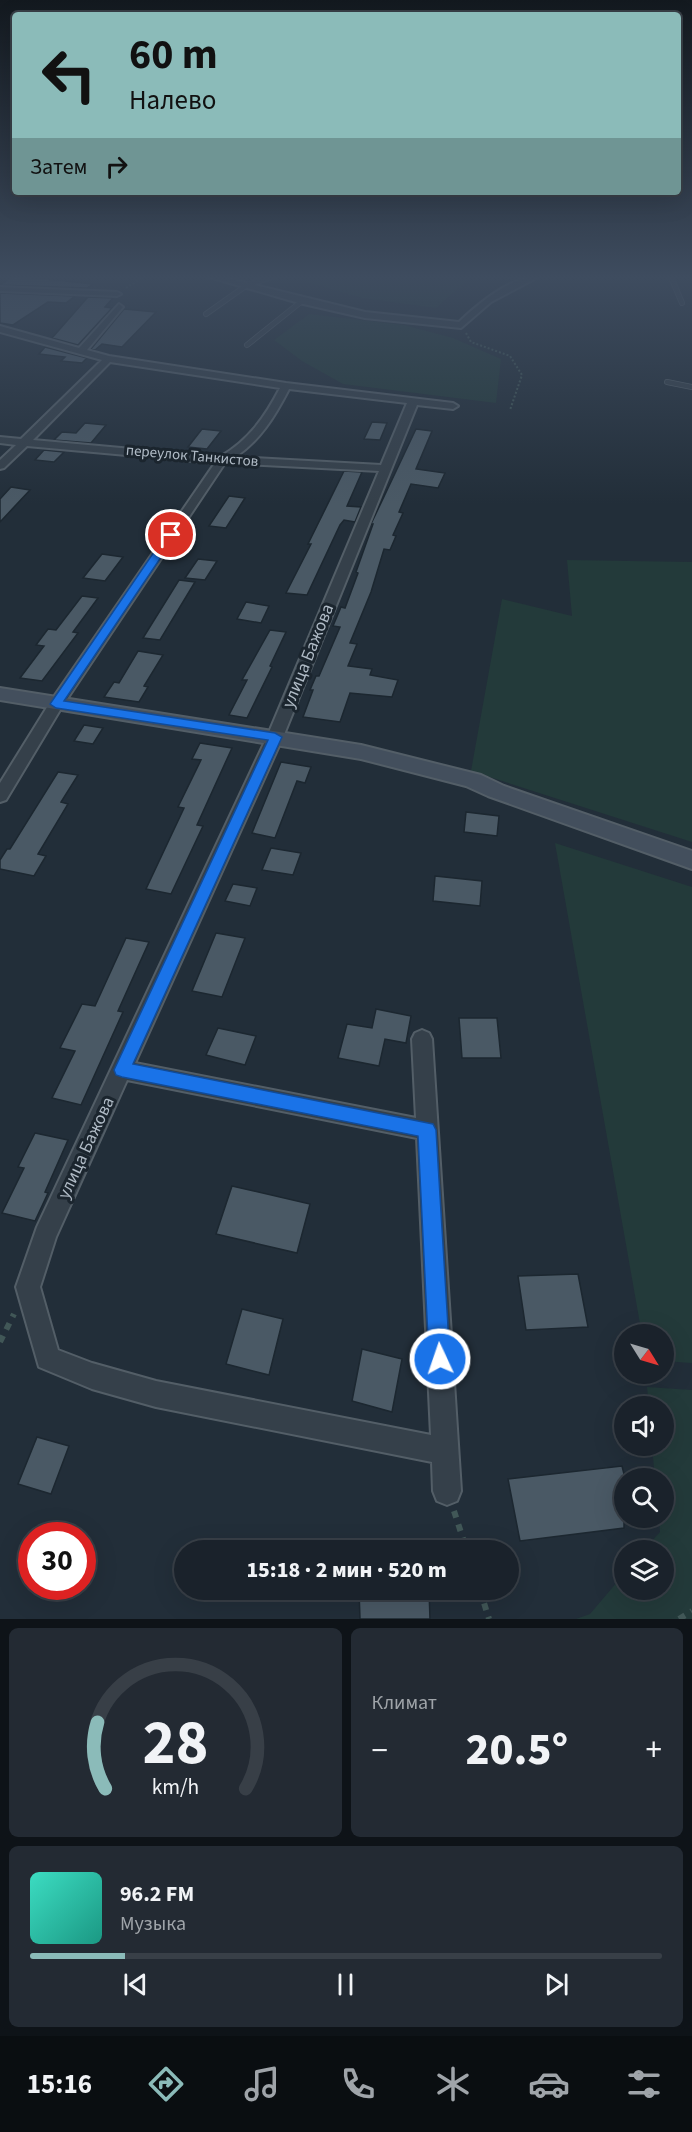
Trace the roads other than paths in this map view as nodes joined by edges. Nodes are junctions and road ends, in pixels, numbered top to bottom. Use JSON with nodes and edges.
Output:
{"nodes":[{"id":1,"x":87,"y":353,"type":"edge"},
{"id":2,"x":108,"y":359,"type":"junction"},
{"id":3,"x":667,"y":382,"type":"dead end"},
{"id":4,"x":286,"y":386,"type":"junction"},
{"id":5,"x":692,"y":387,"type":"edge"},
{"id":6,"x":413,"y":401,"type":"junction"},
{"id":7,"x":453,"y":406,"type":"dead end"},
{"id":8,"x":0,"y":440,"type":"edge"},
{"id":9,"x":24,"y":441,"type":"junction"},
{"id":10,"x":222,"y":460,"type":"junction"},
{"id":11,"x":0,"y":466,"type":"edge"},
{"id":12,"x":384,"y":468,"type":"junction"},
{"id":13,"x":0,"y":694,"type":"edge"},
{"id":14,"x":56,"y":704,"type":"junction"},
{"id":15,"x":275,"y":737,"type":"junction"},
{"id":16,"x":0,"y":796,"type":"edge"},
{"id":17,"x":692,"y":860,"type":"edge"},
{"id":18,"x":422,"y":1039,"type":"dead end"},
{"id":19,"x":122,"y":1070,"type":"junction"},
{"id":20,"x":427,"y":1130,"type":"junction"},
{"id":21,"x":445,"y":1451,"type":"junction"},
{"id":22,"x":447,"y":1491,"type":"road end"}],
"edges":[{"from":1,"to":2,"type":"street"},
{"from":2,"to":4,"type":"street"},
{"from":2,"to":9,"type":"street"},
{"from":3,"to":5,"type":"lane"},
{"from":4,"to":6,"type":"street"},
{"from":4,"to":10,"type":"street"},
{"from":6,"to":7,"type":"street"},
{"from":6,"to":12,"type":"street","name":"улица Бажова"},
{"from":8,"to":9,"type":"street","name":"переулок Танкистов"},
{"from":9,"to":10,"type":"street","name":"переулок Танкистов"},
{"from":9,"to":11,"type":"street"},
{"from":10,"to":12,"type":"street","name":"переулок Танкистов"},
{"from":10,"to":14,"type":"street"},
{"from":12,"to":15,"type":"street","name":"улица Бажова"},
{"from":13,"to":14,"type":"street"},
{"from":14,"to":15,"type":"street"},
{"from":14,"to":16,"type":"street"},
{"from":15,"to":17,"type":"street"},
{"from":15,"to":19,"type":"street","name":"улица Бажова"},
{"from":18,"to":20,"type":"street"},
{"from":19,"to":20,"type":"street"},
{"from":19,"to":21,"type":"street","name":"улица Бажова"},
{"from":20,"to":21,"type":"street"},
{"from":21,"to":22,"type":"street"}]}
